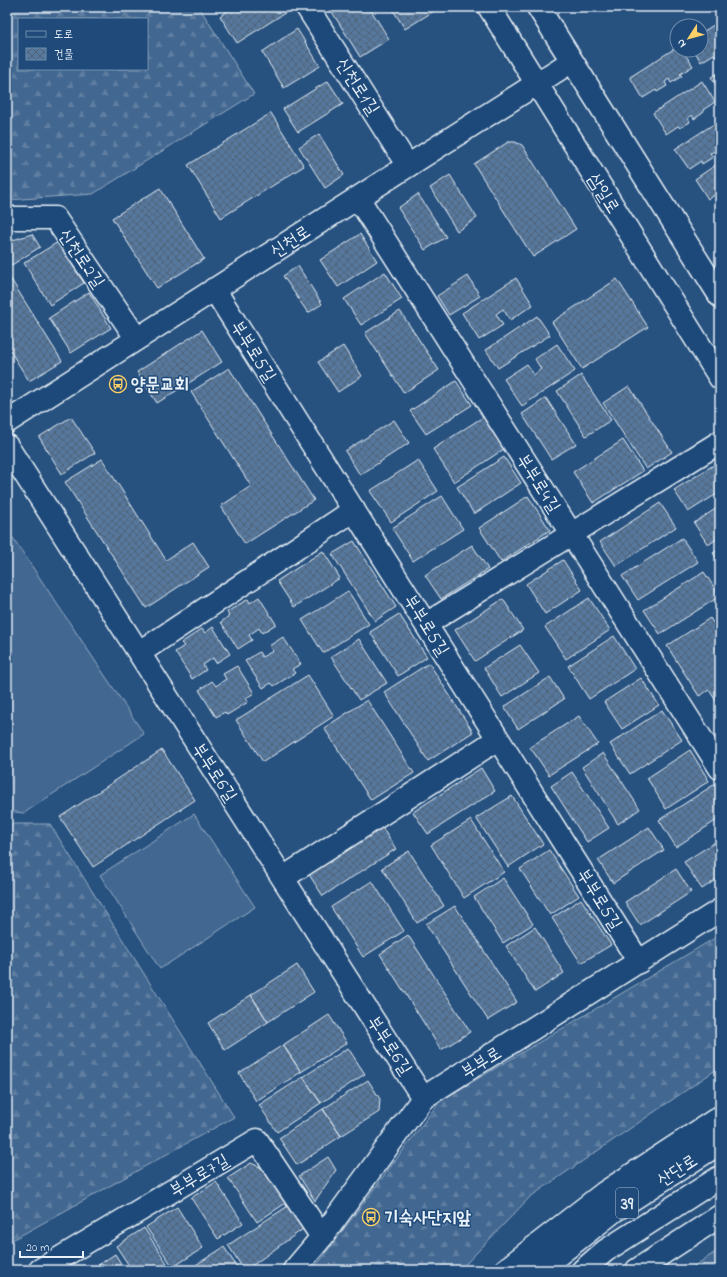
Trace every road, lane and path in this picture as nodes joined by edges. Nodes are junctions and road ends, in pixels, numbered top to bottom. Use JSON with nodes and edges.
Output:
{"nodes":[{"id":1,"x":307,"y":7,"type":"edge"},
{"id":2,"x":489,"y":7,"type":"edge"},
{"id":3,"x":538,"y":7,"type":"edge"},
{"id":4,"x":572,"y":61,"type":"junction"},
{"id":5,"x":536,"y":84,"type":"junction"},
{"id":6,"x":408,"y":166,"type":"junction"},
{"id":7,"x":358,"y":198,"type":"junction"},
{"id":8,"x":7,"y":218,"type":"edge"},
{"id":9,"x":214,"y":289,"type":"junction"},
{"id":10,"x":720,"y":296,"type":"edge"},
{"id":11,"x":137,"y":339,"type":"junction"},
{"id":12,"x":720,"y":378,"type":"edge"},
{"id":13,"x":7,"y":422,"type":"edge"},
{"id":14,"x":720,"y":442,"type":"edge"},
{"id":15,"x":7,"y":446,"type":"edge"},
{"id":16,"x":354,"y":510,"type":"junction"},
{"id":17,"x":572,"y":534,"type":"junction"},
{"id":18,"x":426,"y":624,"type":"junction"},
{"id":19,"x":139,"y":653,"type":"junction"},
{"id":20,"x":498,"y":739,"type":"junction"},
{"id":21,"x":720,"y":768,"type":"edge"},
{"id":22,"x":283,"y":878,"type":"junction"},
{"id":23,"x":720,"y":910,"type":"edge"},
{"id":24,"x":639,"y":962,"type":"junction"},
{"id":25,"x":423,"y":1098,"type":"junction"},
{"id":26,"x":720,"y":1117,"type":"edge"},
{"id":27,"x":720,"y":1143,"type":"edge"},
{"id":28,"x":720,"y":1177,"type":"edge"},
{"id":29,"x":720,"y":1216,"type":"edge"},
{"id":30,"x":322,"y":1237,"type":"junction"},
{"id":31,"x":40,"y":1270,"type":"edge"},
{"id":32,"x":294,"y":1270,"type":"edge"},
{"id":33,"x":505,"y":1270,"type":"edge"},
{"id":34,"x":539,"y":1270,"type":"edge"},
{"id":35,"x":583,"y":1270,"type":"edge"},
{"id":36,"x":637,"y":1270,"type":"edge"}],
"edges":[{"from":1,"to":6,"type":"street","name":"신천로1길"},
{"from":2,"to":5,"type":"street","name":"삼일로"},
{"from":3,"to":4,"type":"street"},
{"from":4,"to":5,"type":"street","name":"신천로"},
{"from":4,"to":10,"type":"street"},
{"from":5,"to":6,"type":"street","name":"신천로"},
{"from":5,"to":12,"type":"street","name":"삼일로"},
{"from":6,"to":7,"type":"street","name":"신천로"},
{"from":7,"to":9,"type":"street","name":"신천로"},
{"from":7,"to":17,"type":"street","name":"부부로4길"},
{"from":8,"to":11,"type":"street","name":"신천로2길"},
{"from":9,"to":11,"type":"street","name":"신천로"},
{"from":9,"to":16,"type":"street","name":"부부로5길"},
{"from":11,"to":13,"type":"street","name":"신천로"},
{"from":14,"to":17,"type":"street"},
{"from":15,"to":19,"type":"street","name":"부부로6길"},
{"from":16,"to":18,"type":"street","name":"부부로5길"},
{"from":16,"to":19,"type":"street"},
{"from":17,"to":18,"type":"street"},
{"from":17,"to":21,"type":"street","name":"부부로4길"},
{"from":18,"to":20,"type":"street","name":"부부로5길"},
{"from":19,"to":22,"type":"street","name":"부부로6길"},
{"from":20,"to":22,"type":"street"},
{"from":20,"to":24,"type":"street","name":"부부로5길"},
{"from":22,"to":25,"type":"street","name":"부부로6길"},
{"from":23,"to":24,"type":"street","name":"부부로"},
{"from":24,"to":25,"type":"street","name":"부부로"},
{"from":25,"to":30,"type":"street","name":"부부로"},
{"from":26,"to":33,"type":"street"},
{"from":27,"to":34,"type":"street","name":"산단로","number":"39"},
{"from":28,"to":35,"type":"street","name":"산단로","number":"39"},
{"from":29,"to":36,"type":"street"},
{"from":30,"to":31,"type":"street","name":"부부로7길"},
{"from":30,"to":32,"type":"street","name":"부부로"}]}
